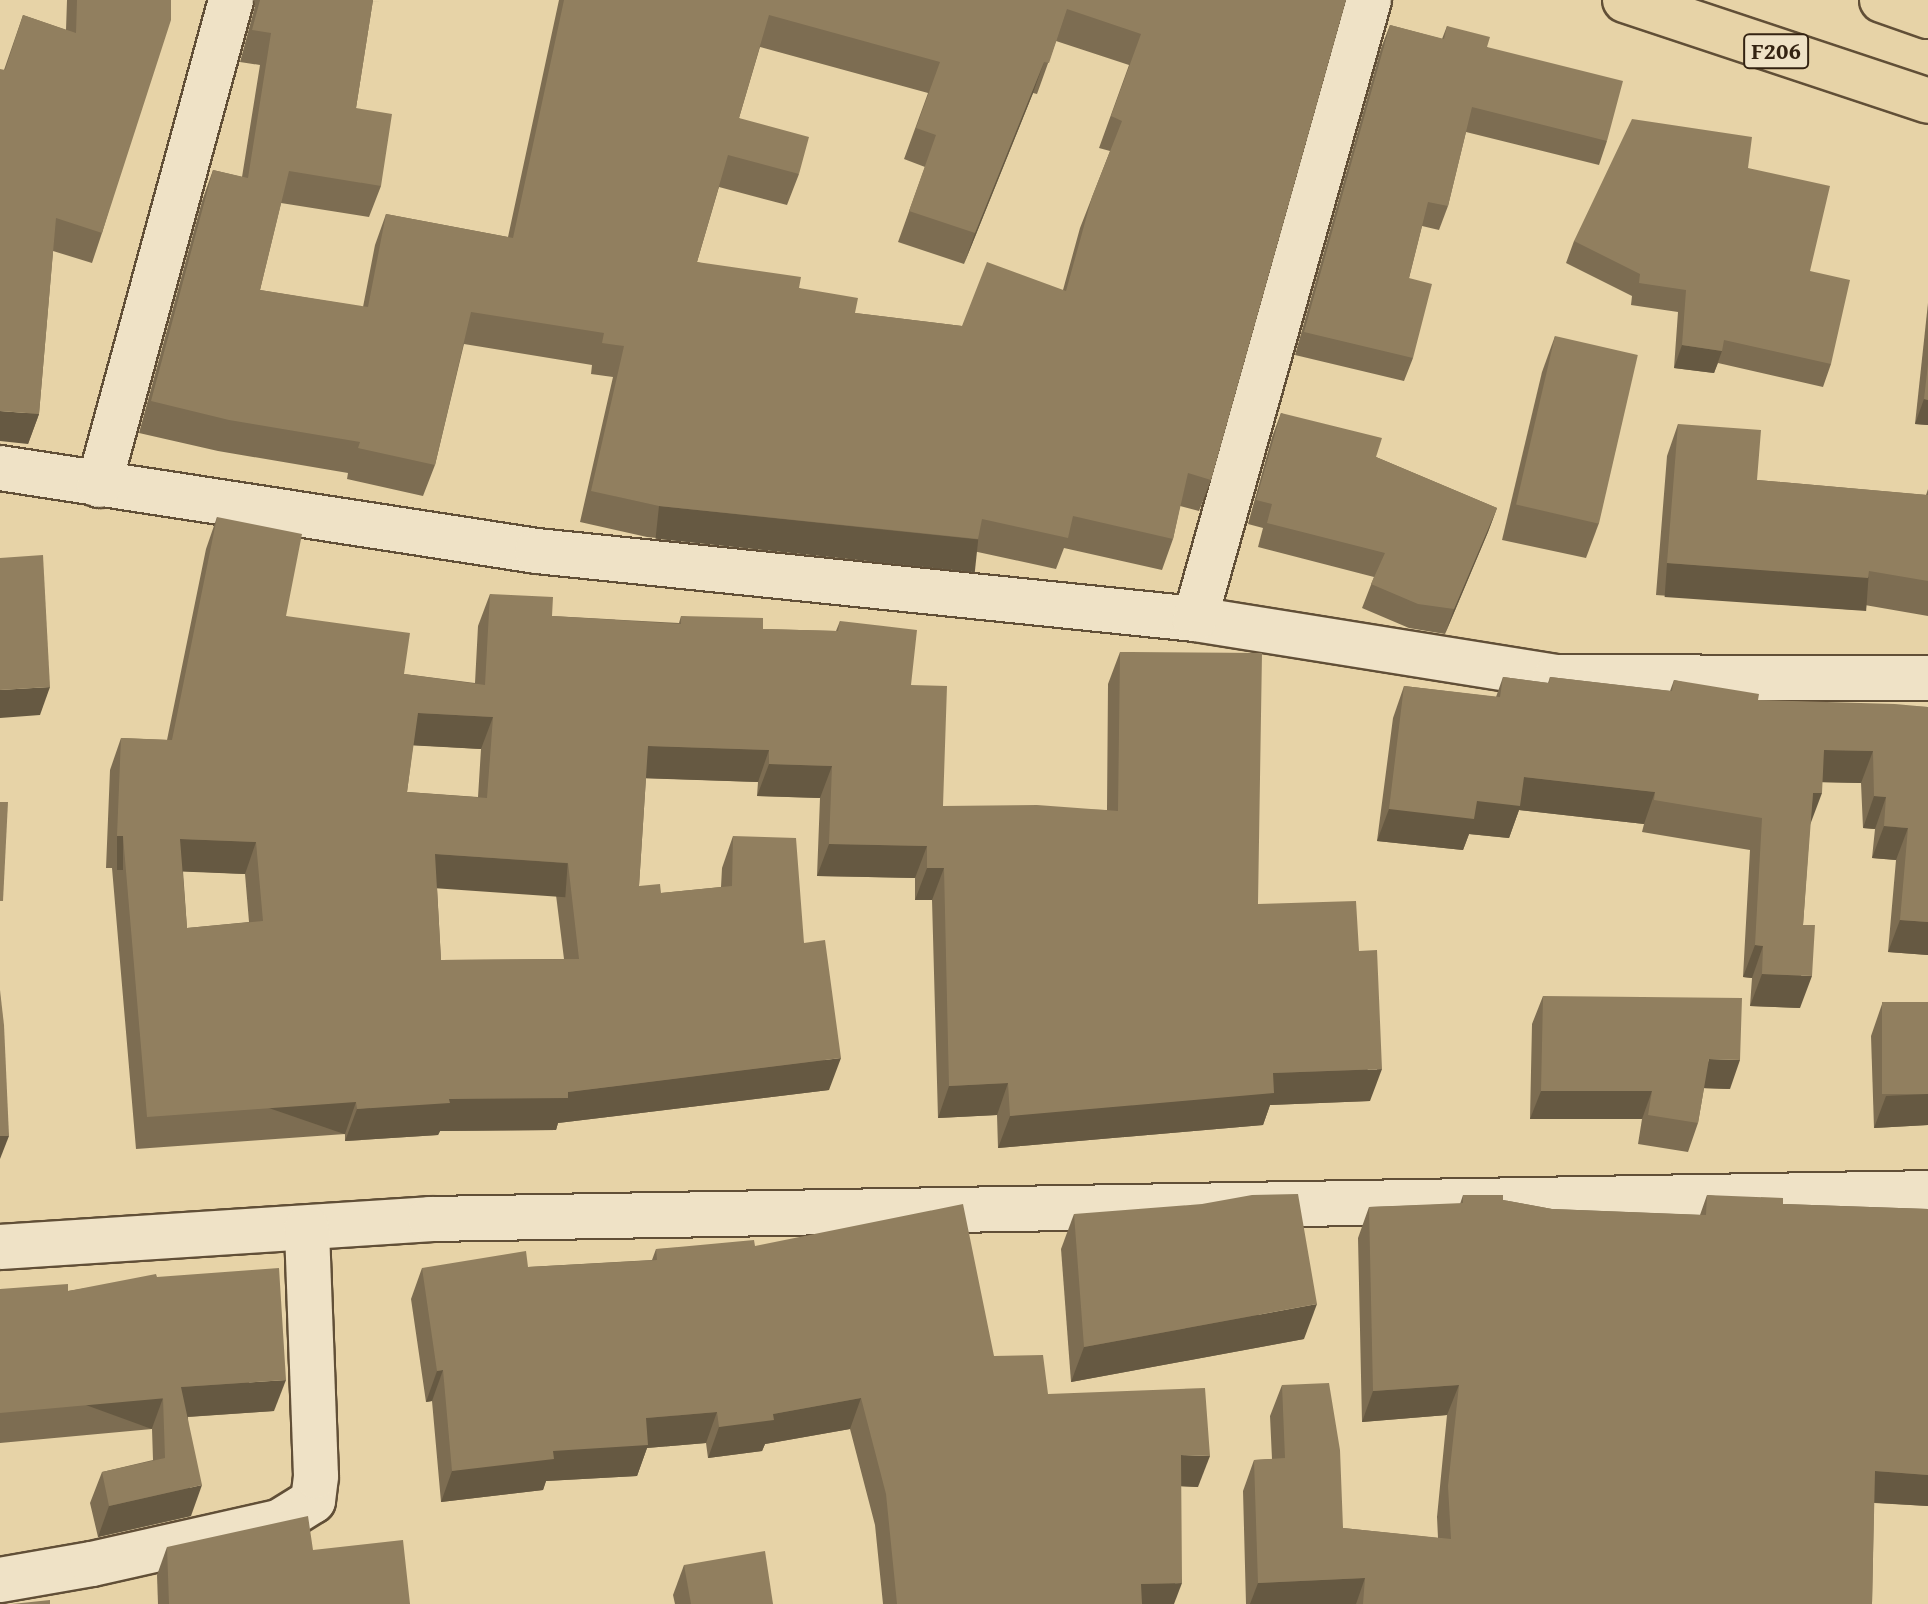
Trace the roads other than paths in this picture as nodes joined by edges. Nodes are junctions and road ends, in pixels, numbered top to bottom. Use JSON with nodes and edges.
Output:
{"nodes":[{"id":1,"x":231,"y":0,"type":"edge"},
{"id":2,"x":1369,"y":0,"type":"edge"},
{"id":3,"x":1625,"y":0,"type":"edge"},
{"id":4,"x":1882,"y":0,"type":"edge"},
{"id":5,"x":1928,"y":16,"type":"edge"},
{"id":6,"x":1928,"y":101,"type":"edge"},
{"id":7,"x":0,"y":468,"type":"edge"},
{"id":8,"x":99,"y":485,"type":"junction"},
{"id":9,"x":1195,"y":619,"type":"junction"},
{"id":10,"x":1928,"y":678,"type":"edge"},
{"id":11,"x":1928,"y":1193,"type":"edge"},
{"id":12,"x":307,"y":1228,"type":"junction"},
{"id":13,"x":0,"y":1247,"type":"edge"},
{"id":14,"x":0,"y":1580,"type":"edge"}],
"edges":[{"from":1,"to":8,"type":"street"},
{"from":2,"to":9,"type":"street"},
{"from":3,"to":6,"type":"main road","number":"F206"},
{"from":4,"to":5,"type":"main road"},
{"from":7,"to":8,"type":"street"},
{"from":8,"to":9,"type":"street"},
{"from":9,"to":10,"type":"street"},
{"from":11,"to":12,"type":"street"},
{"from":12,"to":13,"type":"street"},
{"from":12,"to":14,"type":"street"}]}
